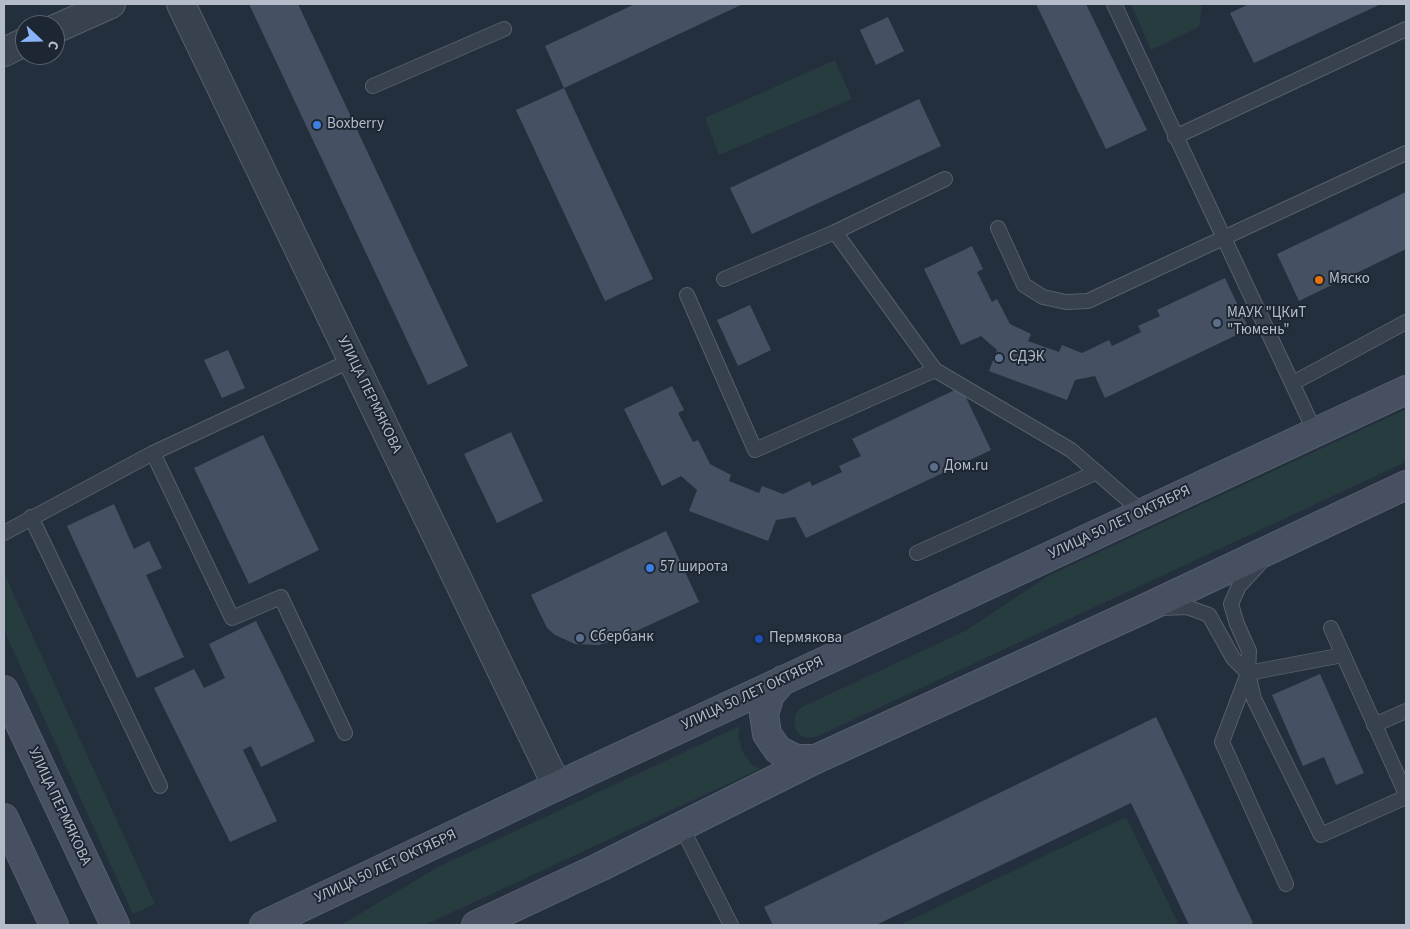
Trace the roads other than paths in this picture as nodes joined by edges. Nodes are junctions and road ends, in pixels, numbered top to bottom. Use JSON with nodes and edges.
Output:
{"nodes":[{"id":1,"x":111,"y":4,"type":"edge"},
{"id":2,"x":181,"y":4,"type":"edge"},
{"id":3,"x":1114,"y":4,"type":"edge"},
{"id":4,"x":65,"y":25,"type":"edge"},
{"id":5,"x":1406,"y":28,"type":"edge"},
{"id":6,"x":504,"y":29,"type":"dead end"},
{"id":7,"x":373,"y":86,"type":"dead end"},
{"id":8,"x":1175,"y":137,"type":"junction"},
{"id":9,"x":1406,"y":153,"type":"edge"},
{"id":10,"x":945,"y":179,"type":"dead end"},
{"id":11,"x":998,"y":228,"type":"dead end"},
{"id":12,"x":835,"y":232,"type":"junction"},
{"id":13,"x":1224,"y":238,"type":"junction"},
{"id":14,"x":724,"y":279,"type":"dead end"},
{"id":15,"x":687,"y":295,"type":"dead end"},
{"id":16,"x":1406,"y":322,"type":"edge"},
{"id":17,"x":352,"y":360,"type":"junction"},
{"id":18,"x":936,"y":370,"type":"junction"},
{"id":19,"x":1293,"y":383,"type":"junction"},
{"id":20,"x":1406,"y":390,"type":"edge"},
{"id":21,"x":1314,"y":432,"type":"junction"},
{"id":22,"x":153,"y":453,"type":"junction"},
{"id":23,"x":1097,"y":472,"type":"junction"},
{"id":24,"x":1406,"y":484,"type":"edge"},
{"id":25,"x":1142,"y":512,"type":"junction"},
{"id":26,"x":31,"y":517,"type":"junction"},
{"id":27,"x":4,"y":533,"type":"edge"},
{"id":28,"x":1277,"y":546,"type":"junction"},
{"id":29,"x":917,"y":553,"type":"dead end"},
{"id":30,"x":1146,"y":608,"type":"junction"},
{"id":31,"x":1331,"y":628,"type":"dead end"},
{"id":32,"x":1343,"y":655,"type":"junction"},
{"id":33,"x":1248,"y":673,"type":"junction"},
{"id":34,"x":783,"y":680,"type":"junction"},
{"id":35,"x":4,"y":690,"type":"edge"},
{"id":36,"x":1406,"y":711,"type":"edge"},
{"id":37,"x":1374,"y":725,"type":"junction"},
{"id":38,"x":345,"y":733,"type":"dead end"},
{"id":39,"x":816,"y":759,"type":"junction"},
{"id":40,"x":160,"y":786,"type":"dead end"},
{"id":41,"x":557,"y":786,"type":"junction"},
{"id":42,"x":1406,"y":795,"type":"edge"},
{"id":43,"x":4,"y":818,"type":"edge"},
{"id":44,"x":681,"y":826,"type":"junction"},
{"id":45,"x":1286,"y":884,"type":"dead end"},
{"id":46,"x":54,"y":925,"type":"edge"},
{"id":47,"x":115,"y":925,"type":"edge"},
{"id":48,"x":264,"y":925,"type":"edge"},
{"id":49,"x":476,"y":925,"type":"edge"},
{"id":50,"x":731,"y":925,"type":"edge"}],
"edges":[{"from":1,"to":4,"type":"street"},
{"from":2,"to":17,"type":"street","name":"УЛИЦА ПЕРМЯКОВА"},
{"from":3,"to":8,"type":"lane"},
{"from":5,"to":8,"type":"lane"},
{"from":6,"to":7,"type":"lane"},
{"from":8,"to":13,"type":"lane"},
{"from":9,"to":13,"type":"lane"},
{"from":10,"to":12,"type":"lane"},
{"from":11,"to":13,"type":"lane"},
{"from":12,"to":14,"type":"lane"},
{"from":12,"to":18,"type":"lane"},
{"from":13,"to":19,"type":"lane"},
{"from":15,"to":18,"type":"lane"},
{"from":16,"to":19,"type":"lane"},
{"from":17,"to":22,"type":"lane"},
{"from":17,"to":41,"type":"street","name":"УЛИЦА ПЕРМЯКОВА"},
{"from":18,"to":23,"type":"lane"},
{"from":19,"to":21,"type":"lane"},
{"from":20,"to":21,"type":"main road","name":"УЛИЦА 50 ЛЕТ ОКТЯБРЯ"},
{"from":21,"to":25,"type":"main road","name":"УЛИЦА 50 ЛЕТ ОКТЯБРЯ"},
{"from":22,"to":26,"type":"lane"},
{"from":22,"to":38,"type":"lane"},
{"from":23,"to":25,"type":"lane"},
{"from":23,"to":29,"type":"lane"},
{"from":24,"to":28,"type":"main road"},
{"from":25,"to":34,"type":"main road","name":"УЛИЦА 50 ЛЕТ ОКТЯБРЯ"},
{"from":26,"to":27,"type":"lane"},
{"from":26,"to":40,"type":"lane"},
{"from":28,"to":30,"type":"main road"},
{"from":28,"to":33,"type":"lane"},
{"from":30,"to":33,"type":"lane"},
{"from":30,"to":39,"type":"main road"},
{"from":31,"to":32,"type":"lane"},
{"from":32,"to":33,"type":"lane"},
{"from":32,"to":37,"type":"lane"},
{"from":33,"to":42,"type":"lane"},
{"from":33,"to":45,"type":"lane"},
{"from":34,"to":39,"type":"main road"},
{"from":34,"to":41,"type":"main road","name":"УЛИЦА 50 ЛЕТ ОКТЯБРЯ"},
{"from":35,"to":47,"type":"main road","name":"УЛИЦА ПЕРМЯКОВА"},
{"from":36,"to":37,"type":"lane"},
{"from":37,"to":42,"type":"lane"},
{"from":39,"to":44,"type":"main road"},
{"from":41,"to":48,"type":"main road","name":"УЛИЦА 50 ЛЕТ ОКТЯБРЯ"},
{"from":43,"to":46,"type":"main road"},
{"from":44,"to":49,"type":"main road"},
{"from":44,"to":50,"type":"lane"}]}
